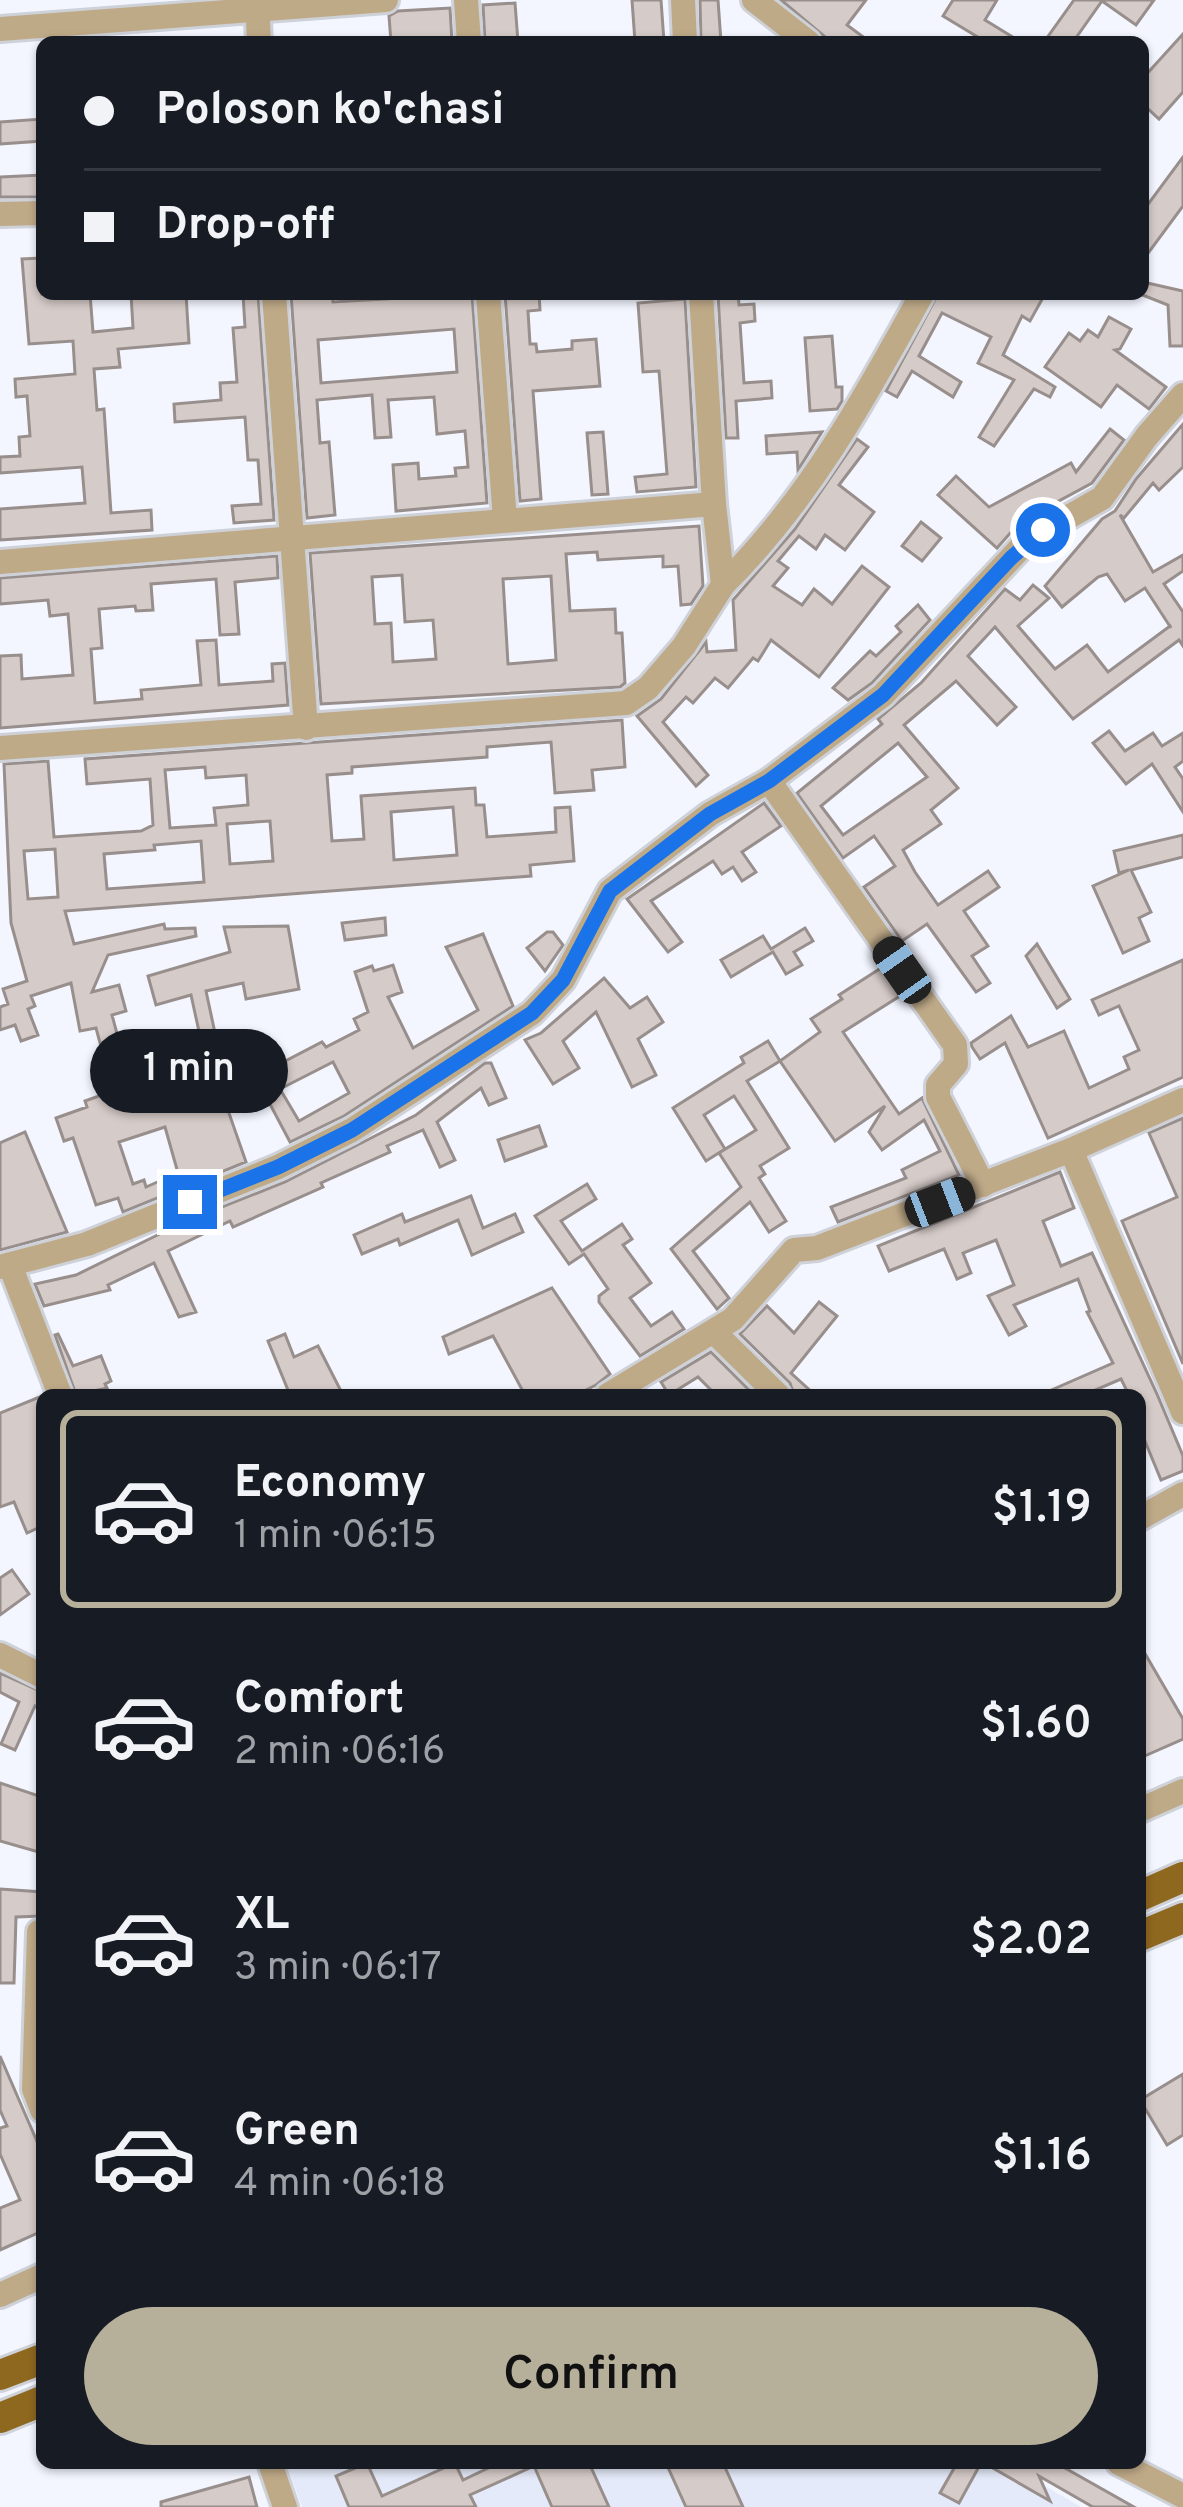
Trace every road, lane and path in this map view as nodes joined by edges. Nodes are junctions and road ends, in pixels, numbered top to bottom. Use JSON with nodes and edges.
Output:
{"nodes":[{"id":1,"x":386,"y":0,"type":"edge"},
{"id":2,"x":466,"y":0,"type":"edge"},
{"id":3,"x":683,"y":0,"type":"edge"},
{"id":4,"x":754,"y":0,"type":"edge"},
{"id":5,"x":258,"y":6,"type":"edge"},
{"id":6,"x":0,"y":29,"type":"edge"},
{"id":7,"x":260,"y":36,"type":"edge"},
{"id":8,"x":469,"y":36,"type":"edge"},
{"id":9,"x":686,"y":36,"type":"edge"},
{"id":10,"x":800,"y":36,"type":"edge"},
{"id":11,"x":36,"y":213,"type":"edge"},
{"id":12,"x":0,"y":214,"type":"edge"},
{"id":13,"x":274,"y":300,"type":"edge"},
{"id":14,"x":488,"y":300,"type":"edge"},
{"id":15,"x":701,"y":300,"type":"edge"},
{"id":16,"x":919,"y":300,"type":"edge"},
{"id":17,"x":1183,"y":395,"type":"edge"},
{"id":18,"x":714,"y":504,"type":"junction"},
{"id":19,"x":505,"y":520,"type":"junction"},
{"id":20,"x":293,"y":539,"type":"junction"},
{"id":21,"x":0,"y":562,"type":"edge"},
{"id":22,"x":723,"y":585,"type":"junction"},
{"id":23,"x":306,"y":728,"type":"junction"},
{"id":24,"x":0,"y":748,"type":"edge"},
{"id":25,"x":769,"y":781,"type":"junction"},
{"id":26,"x":1183,"y":1100,"type":"edge"},
{"id":27,"x":1071,"y":1150,"type":"junction"},
{"id":28,"x":983,"y":1185,"type":"junction"},
{"id":29,"x":5,"y":1266,"type":"edge"},
{"id":30,"x":714,"y":1332,"type":"junction"},
{"id":31,"x":57,"y":1389,"type":"edge"},
{"id":32,"x":618,"y":1389,"type":"edge"},
{"id":33,"x":772,"y":1389,"type":"edge"},
{"id":34,"x":1183,"y":1412,"type":"edge"},
{"id":35,"x":1183,"y":1494,"type":"edge"},
{"id":36,"x":1146,"y":1515,"type":"edge"},
{"id":37,"x":0,"y":1655,"type":"edge"},
{"id":38,"x":36,"y":1670,"type":"edge"},
{"id":39,"x":1183,"y":1791,"type":"edge"},
{"id":40,"x":1146,"y":1807,"type":"edge"},
{"id":41,"x":1183,"y":1877,"type":"edge"},
{"id":42,"x":1146,"y":1893,"type":"edge"},
{"id":43,"x":1183,"y":1918,"type":"edge"},
{"id":44,"x":1146,"y":1933,"type":"edge"},
{"id":45,"x":36,"y":2010,"type":"edge"},
{"id":46,"x":36,"y":2094,"type":"edge"},
{"id":47,"x":36,"y":2279,"type":"edge"},
{"id":48,"x":0,"y":2295,"type":"edge"},
{"id":49,"x":36,"y":2361,"type":"edge"},
{"id":50,"x":0,"y":2375,"type":"edge"},
{"id":51,"x":36,"y":2403,"type":"edge"},
{"id":52,"x":0,"y":2418,"type":"edge"},
{"id":53,"x":271,"y":2469,"type":"edge"},
{"id":54,"x":1131,"y":2469,"type":"edge"},
{"id":55,"x":1183,"y":2495,"type":"edge"},
{"id":56,"x":285,"y":2507,"type":"edge"}],
"edges":[{"from":1,"to":5,"type":"street"},
{"from":2,"to":8,"type":"street"},
{"from":3,"to":9,"type":"street"},
{"from":4,"to":10,"type":"street"},
{"from":5,"to":6,"type":"street"},
{"from":5,"to":7,"type":"street"},
{"from":11,"to":12,"type":"street"},
{"from":13,"to":20,"type":"street"},
{"from":14,"to":19,"type":"street"},
{"from":15,"to":18,"type":"street"},
{"from":16,"to":22,"type":"street"},
{"from":17,"to":25,"type":"street"},
{"from":18,"to":19,"type":"street"},
{"from":18,"to":22,"type":"street"},
{"from":19,"to":20,"type":"street"},
{"from":20,"to":21,"type":"street"},
{"from":20,"to":23,"type":"street"},
{"from":22,"to":23,"type":"street"},
{"from":23,"to":24,"type":"street"},
{"from":25,"to":28,"type":"street"},
{"from":25,"to":29,"type":"street"},
{"from":26,"to":27,"type":"street"},
{"from":27,"to":28,"type":"street"},
{"from":27,"to":34,"type":"street"},
{"from":28,"to":30,"type":"street"},
{"from":29,"to":31,"type":"street"},
{"from":30,"to":32,"type":"street"},
{"from":30,"to":33,"type":"street"},
{"from":35,"to":36,"type":"street"},
{"from":37,"to":38,"type":"street"},
{"from":39,"to":40,"type":"street"},
{"from":41,"to":42,"type":"main road"},
{"from":43,"to":44,"type":"main road"},
{"from":45,"to":46,"type":"street"},
{"from":47,"to":48,"type":"street"},
{"from":49,"to":50,"type":"main road"},
{"from":51,"to":52,"type":"main road"},
{"from":53,"to":56,"type":"street"},
{"from":54,"to":55,"type":"street"}]}
